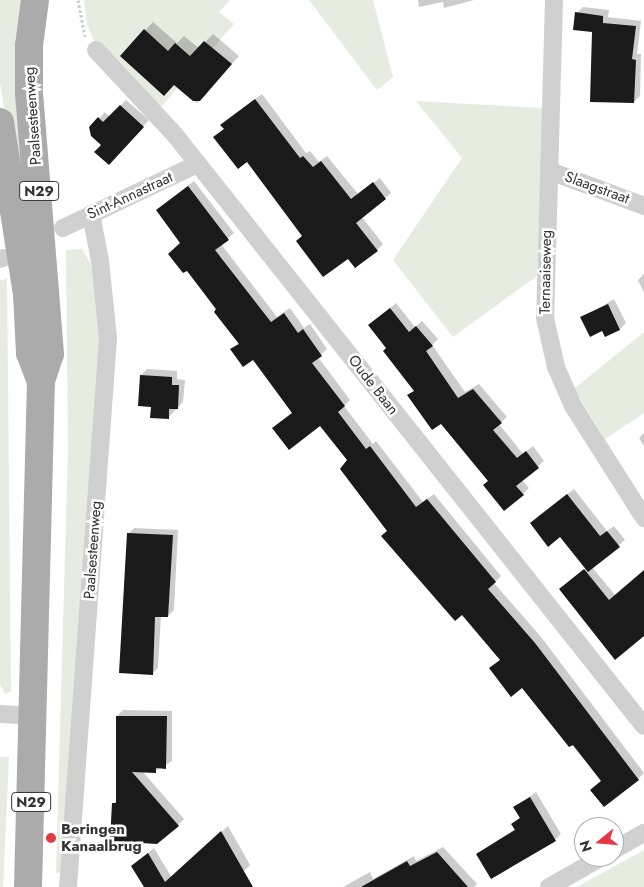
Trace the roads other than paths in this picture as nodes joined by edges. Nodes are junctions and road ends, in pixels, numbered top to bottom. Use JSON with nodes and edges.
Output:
{"nodes":[{"id":1,"x":35,"y":0,"type":"edge"},
{"id":2,"x":554,"y":0,"type":"edge"},
{"id":3,"x":96,"y":50,"type":"road end"},
{"id":4,"x":0,"y":122,"type":"edge"},
{"id":5,"x":197,"y":164,"type":"junction"},
{"id":6,"x":550,"y":171,"type":"junction"},
{"id":7,"x":644,"y":206,"type":"edge"},
{"id":8,"x":90,"y":214,"type":"junction"},
{"id":9,"x":63,"y":228,"type":"dead end"},
{"id":10,"x":41,"y":381,"type":"junction"},
{"id":11,"x":644,"y":518,"type":"edge"},
{"id":12,"x":0,"y":714,"type":"edge"},
{"id":13,"x":33,"y":716,"type":"junction"},
{"id":14,"x":644,"y":726,"type":"edge"},
{"id":15,"x":644,"y":833,"type":"edge"},
{"id":16,"x":624,"y":844,"type":"edge"},
{"id":17,"x":584,"y":867,"type":"edge"},
{"id":18,"x":28,"y":887,"type":"edge"},
{"id":19,"x":68,"y":887,"type":"edge"},
{"id":20,"x":549,"y":887,"type":"edge"}],
"edges":[{"from":1,"to":10,"type":"main road","name":"Paalsesteenweg","number":"N29"},
{"from":2,"to":6,"type":"street","name":"Ternaaiseweg"},
{"from":3,"to":5,"type":"street","name":"Oude Baan"},
{"from":4,"to":10,"type":"main road","name":"Paalsesteenweg","number":"N29"},
{"from":5,"to":8,"type":"street","name":"Sint-Annastraat"},
{"from":5,"to":14,"type":"street","name":"Oude Baan"},
{"from":6,"to":7,"type":"street","name":"Slaagstraat"},
{"from":6,"to":11,"type":"street","name":"Ternaaiseweg"},
{"from":8,"to":9,"type":"street","name":"Sint-Annastraat"},
{"from":8,"to":19,"type":"street","name":"Paalsesteenweg"},
{"from":10,"to":13,"type":"main road","name":"Paalsesteenweg","number":"N29"},
{"from":12,"to":13,"type":"street"},
{"from":13,"to":18,"type":"main road","name":"Paalsesteenweg","number":"N29"},
{"from":15,"to":16,"type":"street"},
{"from":17,"to":20,"type":"street"}]}
